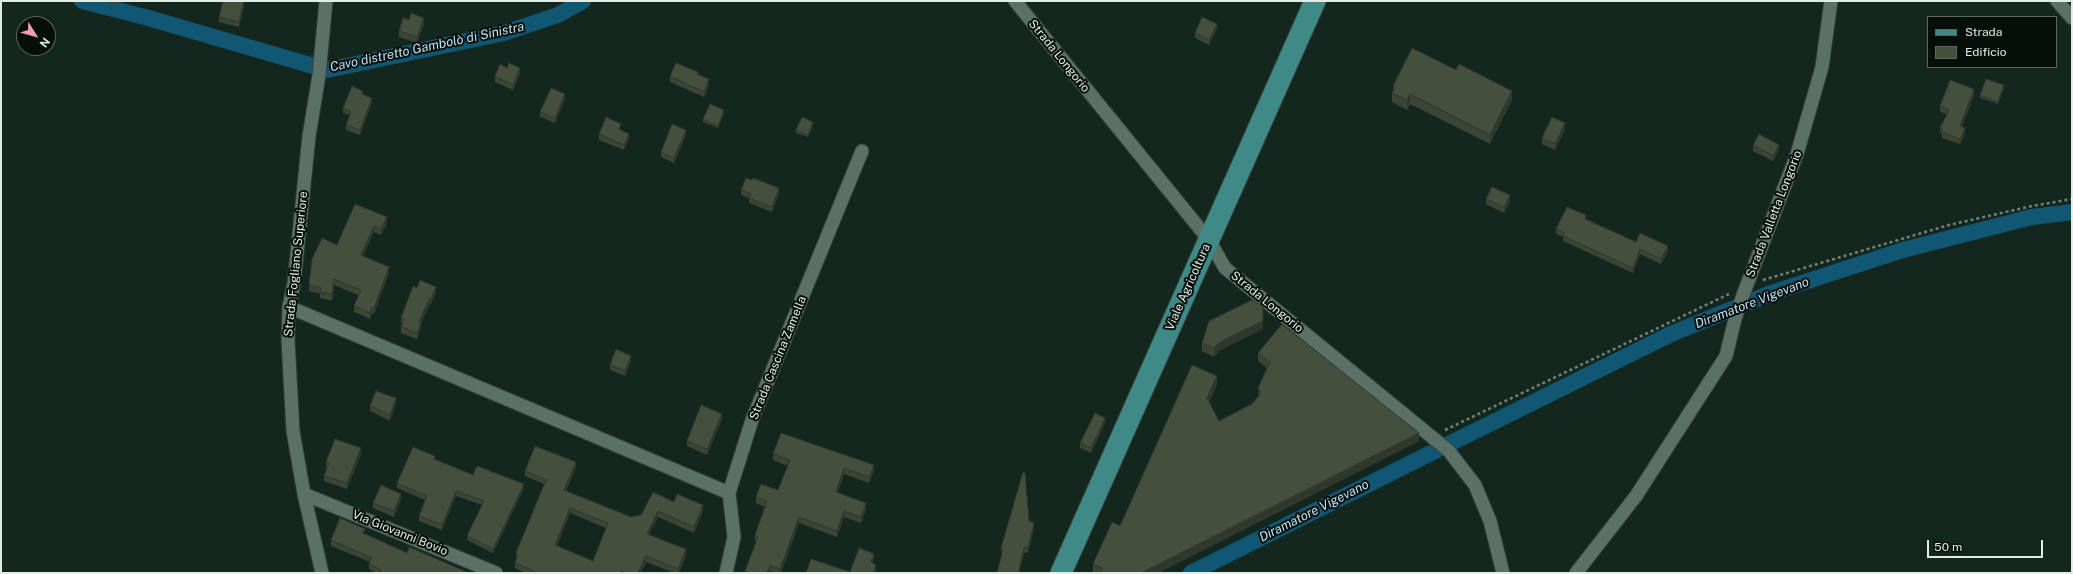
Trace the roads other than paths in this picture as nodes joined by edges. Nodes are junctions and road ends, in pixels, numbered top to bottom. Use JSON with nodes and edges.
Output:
{"nodes":[{"id":1,"x":326,"y":1,"type":"edge"},
{"id":2,"x":1015,"y":1,"type":"edge"},
{"id":3,"x":1315,"y":1,"type":"edge"},
{"id":4,"x":1831,"y":1,"type":"edge"},
{"id":5,"x":2057,"y":1,"type":"edge"},
{"id":6,"x":2072,"y":18,"type":"edge"},
{"id":7,"x":862,"y":151,"type":"dead end"},
{"id":8,"x":1209,"y":240,"type":"junction"},
{"id":9,"x":289,"y":307,"type":"junction"},
{"id":10,"x":729,"y":493,"type":"junction"},
{"id":11,"x":304,"y":494,"type":"junction"},
{"id":12,"x":322,"y":573,"type":"edge"},
{"id":13,"x":496,"y":573,"type":"edge"},
{"id":14,"x":726,"y":573,"type":"edge"},
{"id":15,"x":1062,"y":573,"type":"edge"},
{"id":16,"x":1503,"y":573,"type":"edge"},
{"id":17,"x":1576,"y":573,"type":"edge"}],
"edges":[{"from":1,"to":9,"type":"street","name":"Strada Fogliano Superiore"},
{"from":2,"to":8,"type":"street","name":"Strada Longorio"},
{"from":3,"to":8,"type":"main road","name":"Viale Agricoltura"},
{"from":4,"to":17,"type":"street","name":"Strada Valletta Longorio"},
{"from":5,"to":6,"type":"street"},
{"from":7,"to":10,"type":"street","name":"Strada Cascina Zamella"},
{"from":8,"to":15,"type":"main road","name":"Viale Agricoltura"},
{"from":8,"to":16,"type":"street","name":"Strada Longorio"},
{"from":9,"to":10,"type":"street"},
{"from":9,"to":11,"type":"street","name":"Strada Fogliano Superiore"},
{"from":10,"to":14,"type":"street","name":"Strada Cascina Zamella"},
{"from":11,"to":12,"type":"street","name":"Strada Fogliano Superiore"},
{"from":11,"to":13,"type":"street","name":"Via Giovanni Bovio"}]}
